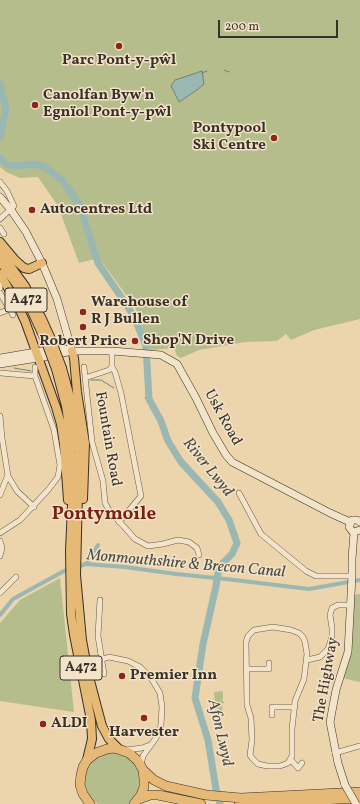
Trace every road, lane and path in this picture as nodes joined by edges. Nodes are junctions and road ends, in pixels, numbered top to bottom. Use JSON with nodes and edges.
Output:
{"nodes":[{"id":1,"x":0,"y":182,"type":"edge"},
{"id":2,"x":0,"y":197,"type":"edge"},
{"id":3,"x":11,"y":210,"type":"junction"},
{"id":4,"x":0,"y":219,"type":"edge"},
{"id":5,"x":0,"y":228,"type":"edge"},
{"id":6,"x":4,"y":234,"type":"dead end"},
{"id":7,"x":0,"y":242,"type":"edge"},
{"id":8,"x":0,"y":252,"type":"edge"},
{"id":9,"x":0,"y":261,"type":"edge"},
{"id":10,"x":42,"y":263,"type":"junction"},
{"id":11,"x":0,"y":274,"type":"edge"},
{"id":12,"x":0,"y":284,"type":"edge"},
{"id":13,"x":0,"y":288,"type":"edge"},
{"id":14,"x":0,"y":293,"type":"edge"},
{"id":15,"x":10,"y":309,"type":"junction"},
{"id":16,"x":0,"y":313,"type":"edge"},
{"id":17,"x":13,"y":315,"type":"dead end"},
{"id":18,"x":49,"y":340,"type":"junction"},
{"id":19,"x":72,"y":351,"type":"junction"},
{"id":20,"x":112,"y":351,"type":"junction"},
{"id":21,"x":37,"y":356,"type":"junction"},
{"id":22,"x":0,"y":358,"type":"edge"},
{"id":23,"x":0,"y":364,"type":"edge"},
{"id":24,"x":35,"y":367,"type":"dead end"},
{"id":25,"x":84,"y":367,"type":"dead end"},
{"id":26,"x":112,"y":367,"type":"junction"},
{"id":27,"x":59,"y":368,"type":"junction"},
{"id":28,"x":5,"y":372,"type":"edge"},
{"id":29,"x":35,"y":376,"type":"junction"},
{"id":30,"x":85,"y":378,"type":"junction"},
{"id":31,"x":0,"y":416,"type":"edge"},
{"id":32,"x":8,"y":476,"type":"junction"},
{"id":33,"x":239,"y":493,"type":"dead end"},
{"id":34,"x":0,"y":495,"type":"edge"},
{"id":35,"x":34,"y":507,"type":"junction"},
{"id":36,"x":119,"y":522,"type":"junction"},
{"id":37,"x":350,"y":522,"type":"junction"},
{"id":38,"x":360,"y":522,"type":"edge"},
{"id":39,"x":77,"y":530,"type":"junction"},
{"id":40,"x":357,"y":531,"type":"edge"},
{"id":41,"x":0,"y":533,"type":"edge"},
{"id":42,"x":0,"y":541,"type":"edge"},
{"id":43,"x":73,"y":551,"type":"junction"},
{"id":44,"x":0,"y":556,"type":"edge"},
{"id":45,"x":200,"y":556,"type":"dead end"},
{"id":46,"x":73,"y":575,"type":"junction"},
{"id":47,"x":352,"y":576,"type":"junction"},
{"id":48,"x":16,"y":577,"type":"dead end"},
{"id":49,"x":5,"y":579,"type":"dead end"},
{"id":50,"x":9,"y":584,"type":"junction"},
{"id":51,"x":0,"y":593,"type":"edge"},
{"id":52,"x":100,"y":600,"type":"dead end"},
{"id":53,"x":350,"y":605,"type":"junction"},
{"id":54,"x":103,"y":659,"type":"junction"},
{"id":55,"x":307,"y":660,"type":"junction"},
{"id":56,"x":270,"y":663,"type":"dead end"},
{"id":57,"x":247,"y":669,"type":"junction"},
{"id":58,"x":104,"y":674,"type":"dead end"},
{"id":59,"x":295,"y":707,"type":"junction"},
{"id":60,"x":272,"y":714,"type":"dead end"},
{"id":61,"x":151,"y":745,"type":"junction"},
{"id":62,"x":360,"y":746,"type":"edge"},
{"id":63,"x":121,"y":750,"type":"junction"},
{"id":64,"x":335,"y":753,"type":"junction"},
{"id":65,"x":87,"y":760,"type":"junction"},
{"id":66,"x":291,"y":760,"type":"junction"},
{"id":67,"x":302,"y":763,"type":"dead end"},
{"id":68,"x":142,"y":768,"type":"junction"},
{"id":69,"x":360,"y":792,"type":"edge"},
{"id":70,"x":83,"y":794,"type":"junction"},
{"id":71,"x":360,"y":798,"type":"edge"},
{"id":72,"x":136,"y":801,"type":"edge"},
{"id":73,"x":80,"y":804,"type":"edge"},
{"id":74,"x":90,"y":804,"type":"edge"},
{"id":75,"x":201,"y":804,"type":"edge"},
{"id":76,"x":239,"y":804,"type":"edge"},
{"id":77,"x":356,"y":804,"type":"edge"}],
"edges":[{"from":1,"to":3,"type":"street"},
{"from":2,"to":3,"type":"street"},
{"from":3,"to":4,"type":"street"},
{"from":3,"to":10,"type":"street"},
{"from":5,"to":6,"type":"street"},
{"from":7,"to":10,"type":"main road"},
{"from":8,"to":18,"type":"main road","number":"A472"},
{"from":9,"to":18,"type":"main road","number":"A472"},
{"from":10,"to":19,"type":"street"},
{"from":11,"to":21,"type":"main road"},
{"from":12,"to":13,"type":"street"},
{"from":14,"to":15,"type":"street"},
{"from":15,"to":16,"type":"street"},
{"from":15,"to":17,"type":"street"},
{"from":18,"to":27,"type":"main road","number":"A472","bridge":true},
{"from":19,"to":20,"type":"street","name":"Usk Road"},
{"from":19,"to":21,"type":"street","name":"Usk Road"},
{"from":19,"to":39,"type":"main road"},
{"from":20,"to":26,"type":"street"},
{"from":20,"to":37,"type":"street","name":"Usk Road"},
{"from":21,"to":22,"type":"street"},
{"from":21,"to":23,"type":"street"},
{"from":21,"to":43,"type":"main road"},
{"from":24,"to":29,"type":"street"},
{"from":25,"to":30,"type":"street","name":"Fountain Road"},
{"from":26,"to":30,"type":"street","name":"Fountain Road"},
{"from":26,"to":36,"type":"street"},
{"from":27,"to":39,"type":"main road","number":"A472"},
{"from":27,"to":43,"type":"main road","number":"A472"},
{"from":28,"to":29,"type":"street"},
{"from":29,"to":35,"type":"street"},
{"from":30,"to":36,"type":"street","name":"Fountain Road"},
{"from":31,"to":32,"type":"street"},
{"from":32,"to":34,"type":"street"},
{"from":32,"to":35,"type":"street"},
{"from":33,"to":47,"type":"street"},
{"from":35,"to":41,"type":"street"},
{"from":36,"to":45,"type":"street","name":"Fountain Road"},
{"from":37,"to":38,"type":"street","name":"Usk Road"},
{"from":37,"to":40,"type":"street"},
{"from":39,"to":43,"type":"main road","number":"A472"},
{"from":40,"to":47,"type":"street","name":"The Highway"},
{"from":42,"to":44,"type":"street"},
{"from":43,"to":46,"type":"main road","number":"A472"},
{"from":46,"to":63,"type":"main road","number":"A472"},
{"from":46,"to":65,"type":"main road","number":"A472"},
{"from":47,"to":53,"type":"street","name":"The Highway"},
{"from":48,"to":50,"type":"street"},
{"from":49,"to":50,"type":"street"},
{"from":50,"to":51,"type":"street"},
{"from":52,"to":54,"type":"street"},
{"from":53,"to":55,"type":"street"},
{"from":53,"to":64,"type":"street","name":"The Highway"},
{"from":54,"to":58,"type":"street"},
{"from":54,"to":61,"type":"street"},
{"from":55,"to":57,"type":"street"},
{"from":55,"to":59,"type":"street"},
{"from":56,"to":57,"type":"street"},
{"from":57,"to":66,"type":"street"},
{"from":59,"to":60,"type":"street"},
{"from":59,"to":66,"type":"street"},
{"from":61,"to":63,"type":"street"},
{"from":61,"to":68,"type":"street"},
{"from":62,"to":64,"type":"street"},
{"from":63,"to":65,"type":"highway"},
{"from":63,"to":68,"type":"highway"},
{"from":64,"to":77,"type":"street","name":"The Highway","bridge":true},
{"from":65,"to":70,"type":"highway"},
{"from":66,"to":67,"type":"street"},
{"from":68,"to":69,"type":"highway"},
{"from":68,"to":72,"type":"highway"},
{"from":70,"to":73,"type":"highway"},
{"from":70,"to":74,"type":"highway"},
{"from":71,"to":76,"type":"highway"},
{"from":72,"to":75,"type":"highway"}]}
